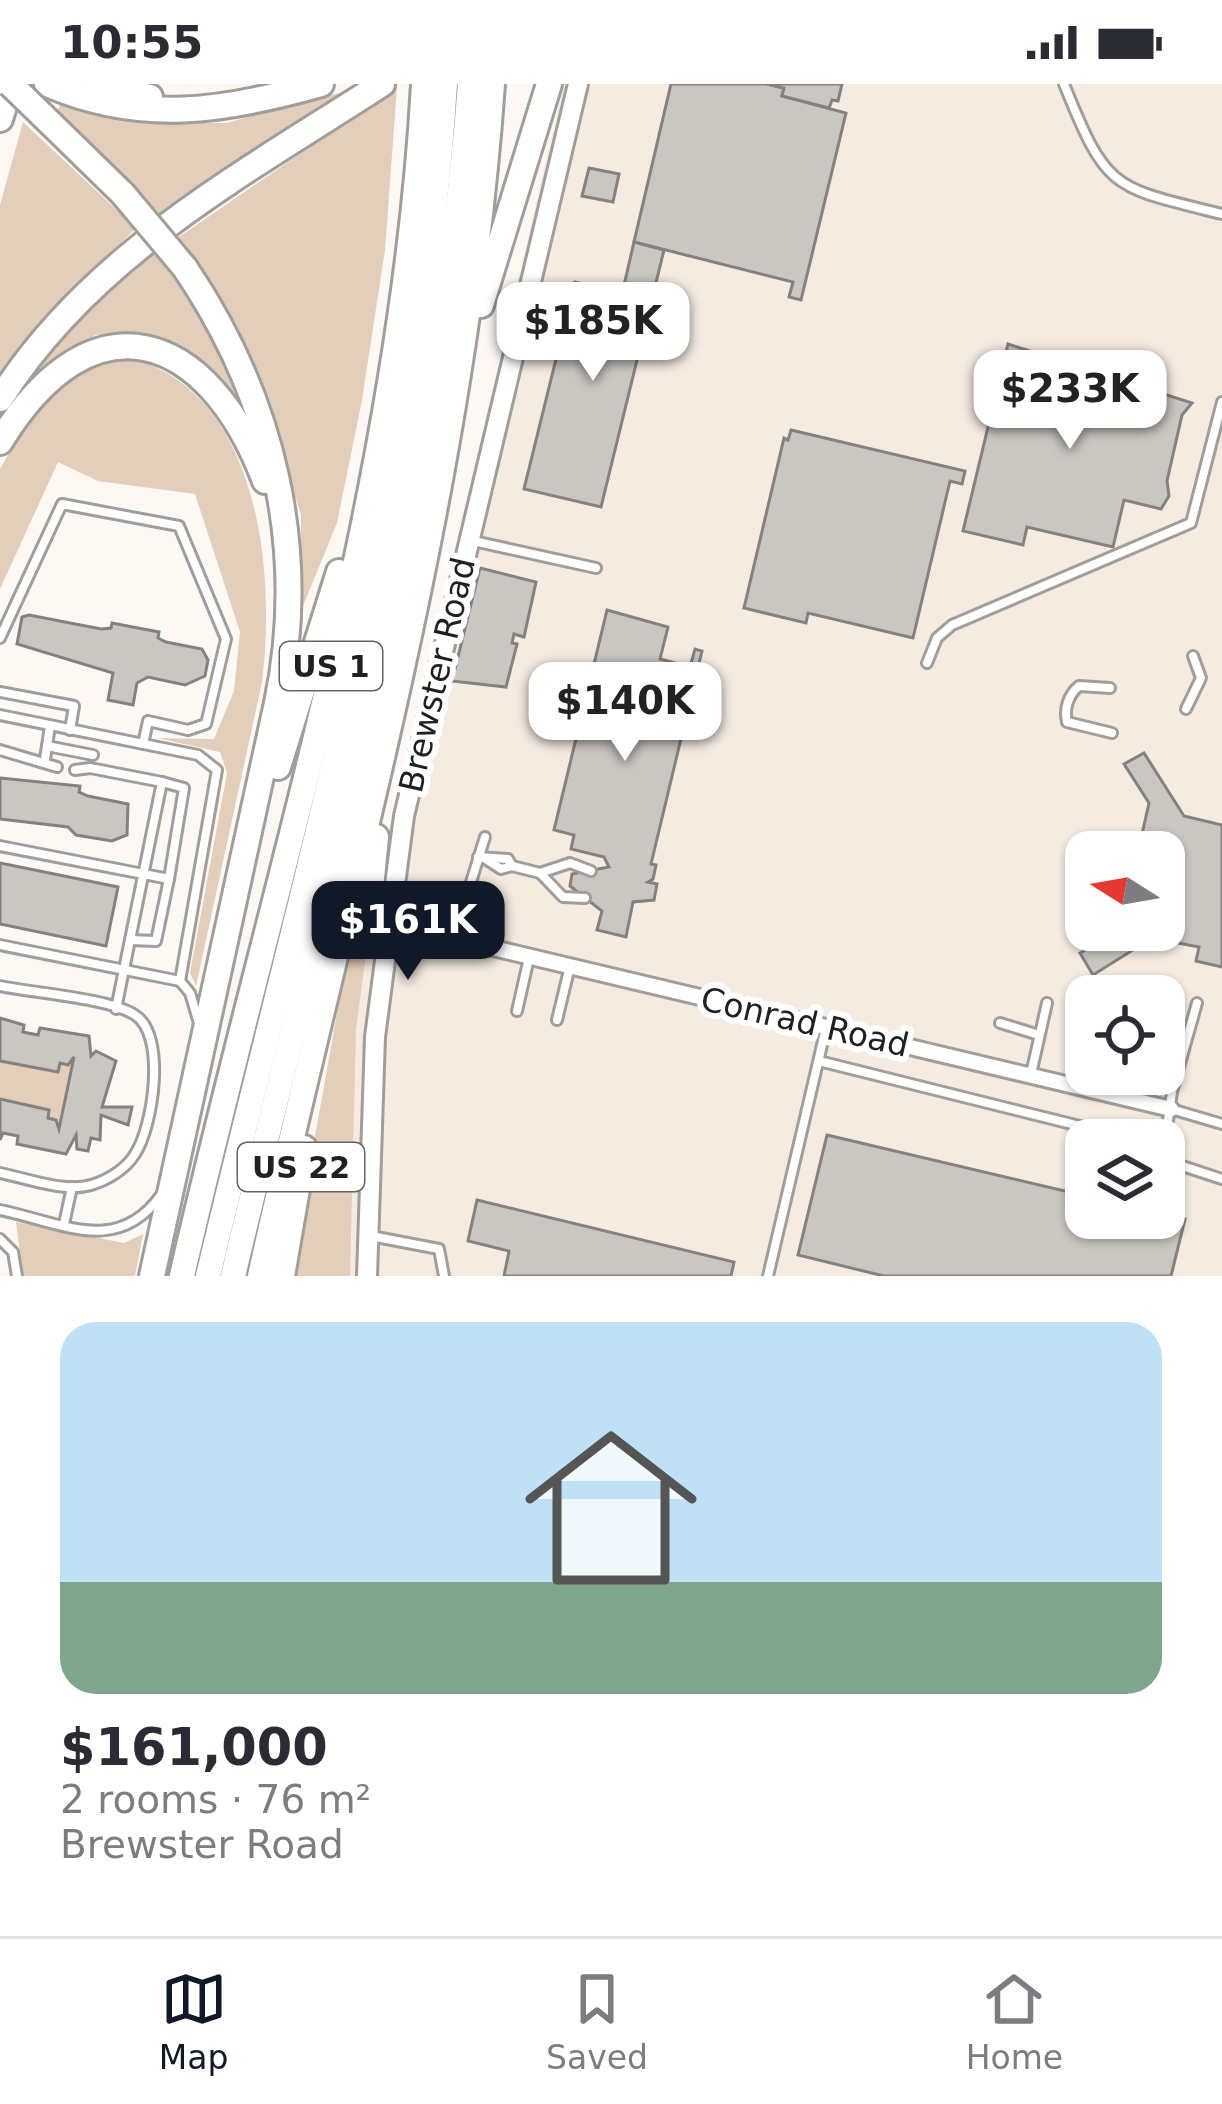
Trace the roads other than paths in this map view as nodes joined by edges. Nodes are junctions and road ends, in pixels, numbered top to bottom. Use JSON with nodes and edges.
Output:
{"nodes":[{"id":1,"x":10,"y":84,"type":"edge"},
{"id":2,"x":95,"y":84,"type":"edge"},
{"id":3,"x":321,"y":84,"type":"edge"},
{"id":4,"x":382,"y":84,"type":"edge"},
{"id":5,"x":412,"y":84,"type":"edge"},
{"id":6,"x":424,"y":84,"type":"edge"},
{"id":7,"x":445,"y":84,"type":"edge"},
{"id":8,"x":470,"y":84,"type":"edge"},
{"id":9,"x":492,"y":84,"type":"edge"},
{"id":10,"x":549,"y":84,"type":"edge"},
{"id":11,"x":578,"y":84,"type":"edge"},
{"id":12,"x":1064,"y":84,"type":"edge"},
{"id":13,"x":49,"y":85,"type":"edge"},
{"id":14,"x":295,"y":91,"type":"junction"},
{"id":15,"x":0,"y":119,"type":"edge"},
{"id":16,"x":421,"y":135,"type":"junction"},
{"id":17,"x":1222,"y":214,"type":"edge"},
{"id":18,"x":0,"y":399,"type":"edge"},
{"id":19,"x":1222,"y":402,"type":"edge"},
{"id":20,"x":383,"y":426,"type":"junction"},
{"id":21,"x":0,"y":442,"type":"edge"},
{"id":22,"x":447,"y":448,"type":"junction"},
{"id":23,"x":468,"y":540,"type":"junction"},
{"id":24,"x":596,"y":568,"type":"dead end"},
{"id":25,"x":291,"y":602,"type":"junction"},
{"id":26,"x":0,"y":638,"type":"edge"},
{"id":27,"x":1193,"y":656,"type":"dead end"},
{"id":28,"x":927,"y":663,"type":"dead end"},
{"id":29,"x":398,"y":677,"type":"junction"},
{"id":30,"x":1110,"y":688,"type":"dead end"},
{"id":31,"x":0,"y":692,"type":"edge"},
{"id":32,"x":1186,"y":709,"type":"dead end"},
{"id":33,"x":0,"y":716,"type":"edge"},
{"id":34,"x":50,"y":726,"type":"junction"},
{"id":35,"x":70,"y":730,"type":"junction"},
{"id":36,"x":1112,"y":733,"type":"dead end"},
{"id":37,"x":96,"y":735,"type":"junction"},
{"id":38,"x":143,"y":744,"type":"junction"},
{"id":39,"x":46,"y":746,"type":"junction"},
{"id":40,"x":0,"y":750,"type":"edge"},
{"id":41,"x":93,"y":754,"type":"junction"},
{"id":42,"x":45,"y":759,"type":"junction"},
{"id":43,"x":57,"y":766,"type":"dead end"},
{"id":44,"x":90,"y":768,"type":"junction"},
{"id":45,"x":75,"y":770,"type":"dead end"},
{"id":46,"x":162,"y":782,"type":"junction"},
{"id":47,"x":485,"y":836,"type":"dead end"},
{"id":48,"x":0,"y":846,"type":"edge"},
{"id":49,"x":243,"y":855,"type":"junction"},
{"id":50,"x":481,"y":858,"type":"junction"},
{"id":51,"x":591,"y":871,"type":"dead end"},
{"id":52,"x":541,"y":873,"type":"junction"},
{"id":53,"x":143,"y":874,"type":"junction"},
{"id":54,"x":169,"y":879,"type":"junction"},
{"id":55,"x":585,"y":898,"type":"dead end"},
{"id":56,"x":270,"y":905,"type":"junction"},
{"id":57,"x":388,"y":923,"type":"junction"},
{"id":58,"x":453,"y":938,"type":"junction"},
{"id":59,"x":130,"y":940,"type":"junction"},
{"id":60,"x":0,"y":945,"type":"edge"},
{"id":61,"x":529,"y":957,"type":"junction"},
{"id":62,"x":570,"y":966,"type":"junction"},
{"id":63,"x":124,"y":968,"type":"junction"},
{"id":64,"x":180,"y":981,"type":"junction"},
{"id":65,"x":0,"y":986,"type":"edge"},
{"id":66,"x":1047,"y":1003,"type":"dead end"},
{"id":67,"x":1197,"y":1003,"type":"dead end"},
{"id":68,"x":116,"y":1009,"type":"junction"},
{"id":69,"x":518,"y":1011,"type":"dead end"},
{"id":70,"x":557,"y":1020,"type":"dead end"},
{"id":71,"x":1000,"y":1023,"type":"dead end"},
{"id":72,"x":826,"y":1027,"type":"junction"},
{"id":73,"x":1039,"y":1035,"type":"junction"},
{"id":74,"x":202,"y":1039,"type":"junction"},
{"id":75,"x":309,"y":1056,"type":"junction"},
{"id":76,"x":819,"y":1061,"type":"junction"},
{"id":77,"x":1030,"y":1076,"type":"junction"},
{"id":78,"x":1171,"y":1109,"type":"junction"},
{"id":79,"x":1169,"y":1119,"type":"edge"},
{"id":80,"x":1065,"y":1122,"type":"edge"},
{"id":81,"x":1222,"y":1124,"type":"edge"},
{"id":82,"x":1185,"y":1167,"type":"edge"},
{"id":83,"x":0,"y":1173,"type":"edge"},
{"id":84,"x":172,"y":1180,"type":"junction"},
{"id":85,"x":1222,"y":1180,"type":"edge"},
{"id":86,"x":72,"y":1187,"type":"junction"},
{"id":87,"x":0,"y":1210,"type":"edge"},
{"id":88,"x":64,"y":1224,"type":"junction"},
{"id":89,"x":370,"y":1236,"type":"junction"},
{"id":90,"x":0,"y":1239,"type":"edge"},
{"id":91,"x":17,"y":1276,"type":"edge"},
{"id":92,"x":152,"y":1276,"type":"edge"},
{"id":93,"x":182,"y":1276,"type":"edge"},
{"id":94,"x":196,"y":1276,"type":"edge"},
{"id":95,"x":208,"y":1276,"type":"edge"},
{"id":96,"x":233,"y":1276,"type":"edge"},
{"id":97,"x":260,"y":1276,"type":"edge"},
{"id":98,"x":282,"y":1276,"type":"edge"},
{"id":99,"x":367,"y":1276,"type":"edge"},
{"id":100,"x":444,"y":1276,"type":"edge"},
{"id":101,"x":768,"y":1276,"type":"edge"}],
"edges":[{"from":1,"to":15,"type":"highway"},
{"from":1,"to":25,"type":"highway","bridge":true},
{"from":2,"to":14,"type":"highway"},
{"from":3,"to":14,"type":"highway"},
{"from":4,"to":18,"type":"highway"},
{"from":5,"to":16,"type":"highway"},
{"from":6,"to":16,"type":"highway","number":"US 1"},
{"from":7,"to":95,"type":"highway"},
{"from":8,"to":96,"type":"highway"},
{"from":9,"to":22,"type":"highway","number":"US 1"},
{"from":10,"to":22,"type":"highway"},
{"from":11,"to":23,"type":"street","name":"Brewster Road"},
{"from":12,"to":17,"type":"lane"},
{"from":13,"to":14,"type":"highway"},
{"from":16,"to":20,"type":"highway","number":"US 1"},
{"from":19,"to":28,"type":"lane"},
{"from":20,"to":49,"type":"highway"},
{"from":20,"to":56,"type":"highway","number":"US 1"},
{"from":21,"to":25,"type":"highway"},
{"from":22,"to":29,"type":"highway","number":"US 1"},
{"from":23,"to":24,"type":"lane"},
{"from":23,"to":57,"type":"street","name":"Brewster Road"},
{"from":25,"to":49,"type":"highway"},
{"from":26,"to":38,"type":"lane"},
{"from":27,"to":32,"type":"lane"},
{"from":29,"to":57,"type":"highway"},
{"from":29,"to":75,"type":"highway","number":"US 1"},
{"from":30,"to":36,"type":"lane"},
{"from":31,"to":35,"type":"lane"},
{"from":33,"to":34,"type":"lane"},
{"from":34,"to":35,"type":"lane"},
{"from":34,"to":39,"type":"lane"},
{"from":35,"to":37,"type":"lane"},
{"from":37,"to":38,"type":"lane"},
{"from":37,"to":41,"type":"lane"},
{"from":38,"to":64,"type":"lane"},
{"from":39,"to":41,"type":"lane"},
{"from":39,"to":42,"type":"lane"},
{"from":40,"to":42,"type":"lane"},
{"from":41,"to":44,"type":"lane"},
{"from":42,"to":43,"type":"lane"},
{"from":44,"to":45,"type":"lane"},
{"from":44,"to":46,"type":"lane"},
{"from":46,"to":53,"type":"lane"},
{"from":46,"to":54,"type":"lane"},
{"from":47,"to":50,"type":"lane"},
{"from":48,"to":53,"type":"lane"},
{"from":49,"to":74,"type":"highway"},
{"from":50,"to":52,"type":"lane"},
{"from":50,"to":58,"type":"lane"},
{"from":51,"to":52,"type":"lane"},
{"from":52,"to":55,"type":"lane"},
{"from":53,"to":54,"type":"lane"},
{"from":53,"to":59,"type":"lane"},
{"from":54,"to":59,"type":"lane"},
{"from":56,"to":93,"type":"highway","number":"US 1"},
{"from":56,"to":94,"type":"highway"},
{"from":57,"to":58,"type":"street","name":"Conrad Road"},
{"from":57,"to":89,"type":"street","name":"Brewster Road"},
{"from":58,"to":61,"type":"street","name":"Conrad Road"},
{"from":59,"to":63,"type":"lane"},
{"from":60,"to":63,"type":"lane"},
{"from":61,"to":62,"type":"street","name":"Conrad Road"},
{"from":61,"to":69,"type":"lane"},
{"from":62,"to":70,"type":"lane"},
{"from":62,"to":72,"type":"street","name":"Conrad Road"},
{"from":63,"to":64,"type":"lane"},
{"from":63,"to":68,"type":"lane"},
{"from":64,"to":74,"type":"lane"},
{"from":65,"to":68,"type":"lane"},
{"from":66,"to":73,"type":"lane"},
{"from":67,"to":78,"type":"lane"},
{"from":68,"to":86,"type":"lane"},
{"from":71,"to":73,"type":"lane"},
{"from":72,"to":76,"type":"lane"},
{"from":72,"to":77,"type":"street","name":"Conrad Road"},
{"from":73,"to":77,"type":"lane"},
{"from":74,"to":84,"type":"highway"},
{"from":75,"to":97,"type":"highway","number":"US 1"},
{"from":75,"to":98,"type":"highway","number":"US 22"},
{"from":76,"to":80,"type":"lane"},
{"from":76,"to":101,"type":"lane"},
{"from":77,"to":78,"type":"street","name":"Conrad Road"},
{"from":78,"to":79,"type":"lane"},
{"from":78,"to":81,"type":"lane","name":"Conrad Road"},
{"from":82,"to":85,"type":"lane"},
{"from":83,"to":86,"type":"lane"},
{"from":84,"to":88,"type":"lane"},
{"from":84,"to":92,"type":"highway"},
{"from":86,"to":88,"type":"lane"},
{"from":87,"to":88,"type":"lane"},
{"from":89,"to":99,"type":"street","name":"Brewster Road"},
{"from":89,"to":100,"type":"lane"},
{"from":90,"to":91,"type":"lane"}]}
